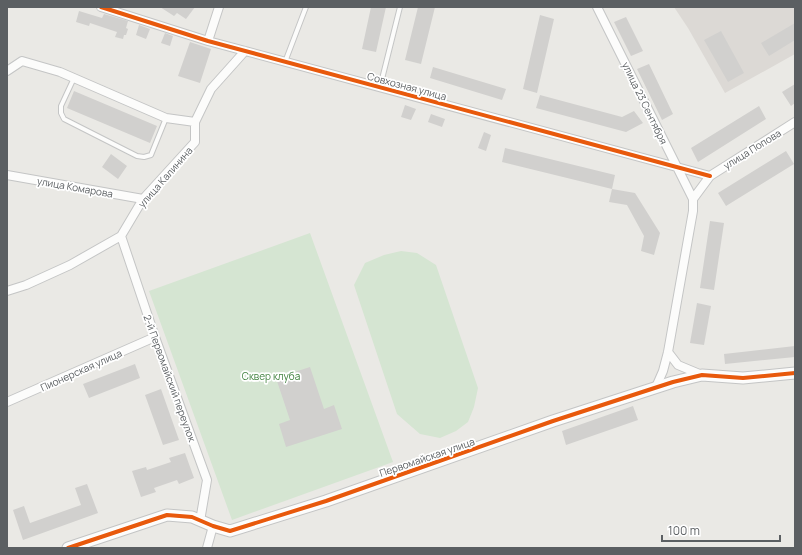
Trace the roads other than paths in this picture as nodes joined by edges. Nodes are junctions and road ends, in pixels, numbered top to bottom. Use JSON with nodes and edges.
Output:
{"nodes":[{"id":1,"x":101,"y":7,"type":"edge"},
{"id":2,"x":219,"y":7,"type":"edge"},
{"id":3,"x":306,"y":7,"type":"edge"},
{"id":4,"x":400,"y":7,"type":"edge"},
{"id":5,"x":597,"y":7,"type":"edge"},
{"id":6,"x":208,"y":41,"type":"junction"},
{"id":7,"x":245,"y":51,"type":"junction"},
{"id":8,"x":285,"y":62,"type":"junction"},
{"id":9,"x":7,"y":71,"type":"edge"},
{"id":10,"x":74,"y":78,"type":"junction"},
{"id":11,"x":380,"y":87,"type":"junction"},
{"id":12,"x":166,"y":118,"type":"junction"},
{"id":13,"x":195,"y":122,"type":"junction"},
{"id":14,"x":795,"y":122,"type":"edge"},
{"id":15,"x":676,"y":167,"type":"junction"},
{"id":16,"x":7,"y":175,"type":"edge"},
{"id":17,"x":710,"y":176,"type":"junction"},
{"id":18,"x":692,"y":198,"type":"junction"},
{"id":19,"x":143,"y":199,"type":"junction"},
{"id":20,"x":121,"y":236,"type":"junction"},
{"id":21,"x":7,"y":291,"type":"edge"},
{"id":22,"x":155,"y":337,"type":"junction"},
{"id":23,"x":668,"y":352,"type":"junction"},
{"id":24,"x":795,"y":373,"type":"edge"},
{"id":25,"x":702,"y":375,"type":"junction"},
{"id":26,"x":656,"y":387,"type":"junction"},
{"id":27,"x":7,"y":402,"type":"edge"},
{"id":28,"x":200,"y":521,"type":"junction"},
{"id":29,"x":213,"y":526,"type":"junction"},
{"id":30,"x":68,"y":548,"type":"edge"},
{"id":31,"x":207,"y":548,"type":"edge"}],
"edges":[{"from":1,"to":6,"type":"street","name":"Совхозная улица"},
{"from":2,"to":6,"type":"street"},
{"from":3,"to":8,"type":"lane"},
{"from":4,"to":11,"type":"lane"},
{"from":5,"to":15,"type":"street","name":"улица 23 Сентября"},
{"from":6,"to":7,"type":"street","name":"Совхозная улица"},
{"from":7,"to":8,"type":"street","name":"Совхозная улица"},
{"from":7,"to":13,"type":"street","name":"улица Калинина"},
{"from":8,"to":11,"type":"street","name":"Совхозная улица"},
{"from":9,"to":10,"type":"street"},
{"from":10,"to":12,"type":"street"},
{"from":10,"to":12,"type":"lane"},
{"from":11,"to":15,"type":"street","name":"Совхозная улица"},
{"from":12,"to":13,"type":"street"},
{"from":13,"to":19,"type":"street","name":"улица Калинина"},
{"from":14,"to":17,"type":"street","name":"улица Попова"},
{"from":15,"to":17,"type":"street","name":"Совхозная улица"},
{"from":15,"to":18,"type":"street","name":"улица 23 Сентября"},
{"from":16,"to":19,"type":"street","name":"улица Комарова"},
{"from":17,"to":18,"type":"street"},
{"from":18,"to":23,"type":"street","name":"улица 23 Сентября"},
{"from":19,"to":20,"type":"street","name":"улица Калинина"},
{"from":20,"to":21,"type":"street","name":"улица Калинина"},
{"from":20,"to":22,"type":"street","name":"2-й Первомайский переулок"},
{"from":22,"to":27,"type":"street","name":"Пионерская улица"},
{"from":22,"to":28,"type":"street","name":"2-й Первомайский переулок"},
{"from":23,"to":25,"type":"street"},
{"from":23,"to":26,"type":"street","name":"улица 23 Сентября"},
{"from":24,"to":25,"type":"street","name":"Первомайская улица"},
{"from":25,"to":26,"type":"street","name":"Первомайская улица"},
{"from":26,"to":29,"type":"street","name":"Первомайская улица"},
{"from":28,"to":29,"type":"street","name":"Первомайская улица"},
{"from":28,"to":30,"type":"street","name":"Первомайская улица"},
{"from":29,"to":31,"type":"street"}]}
